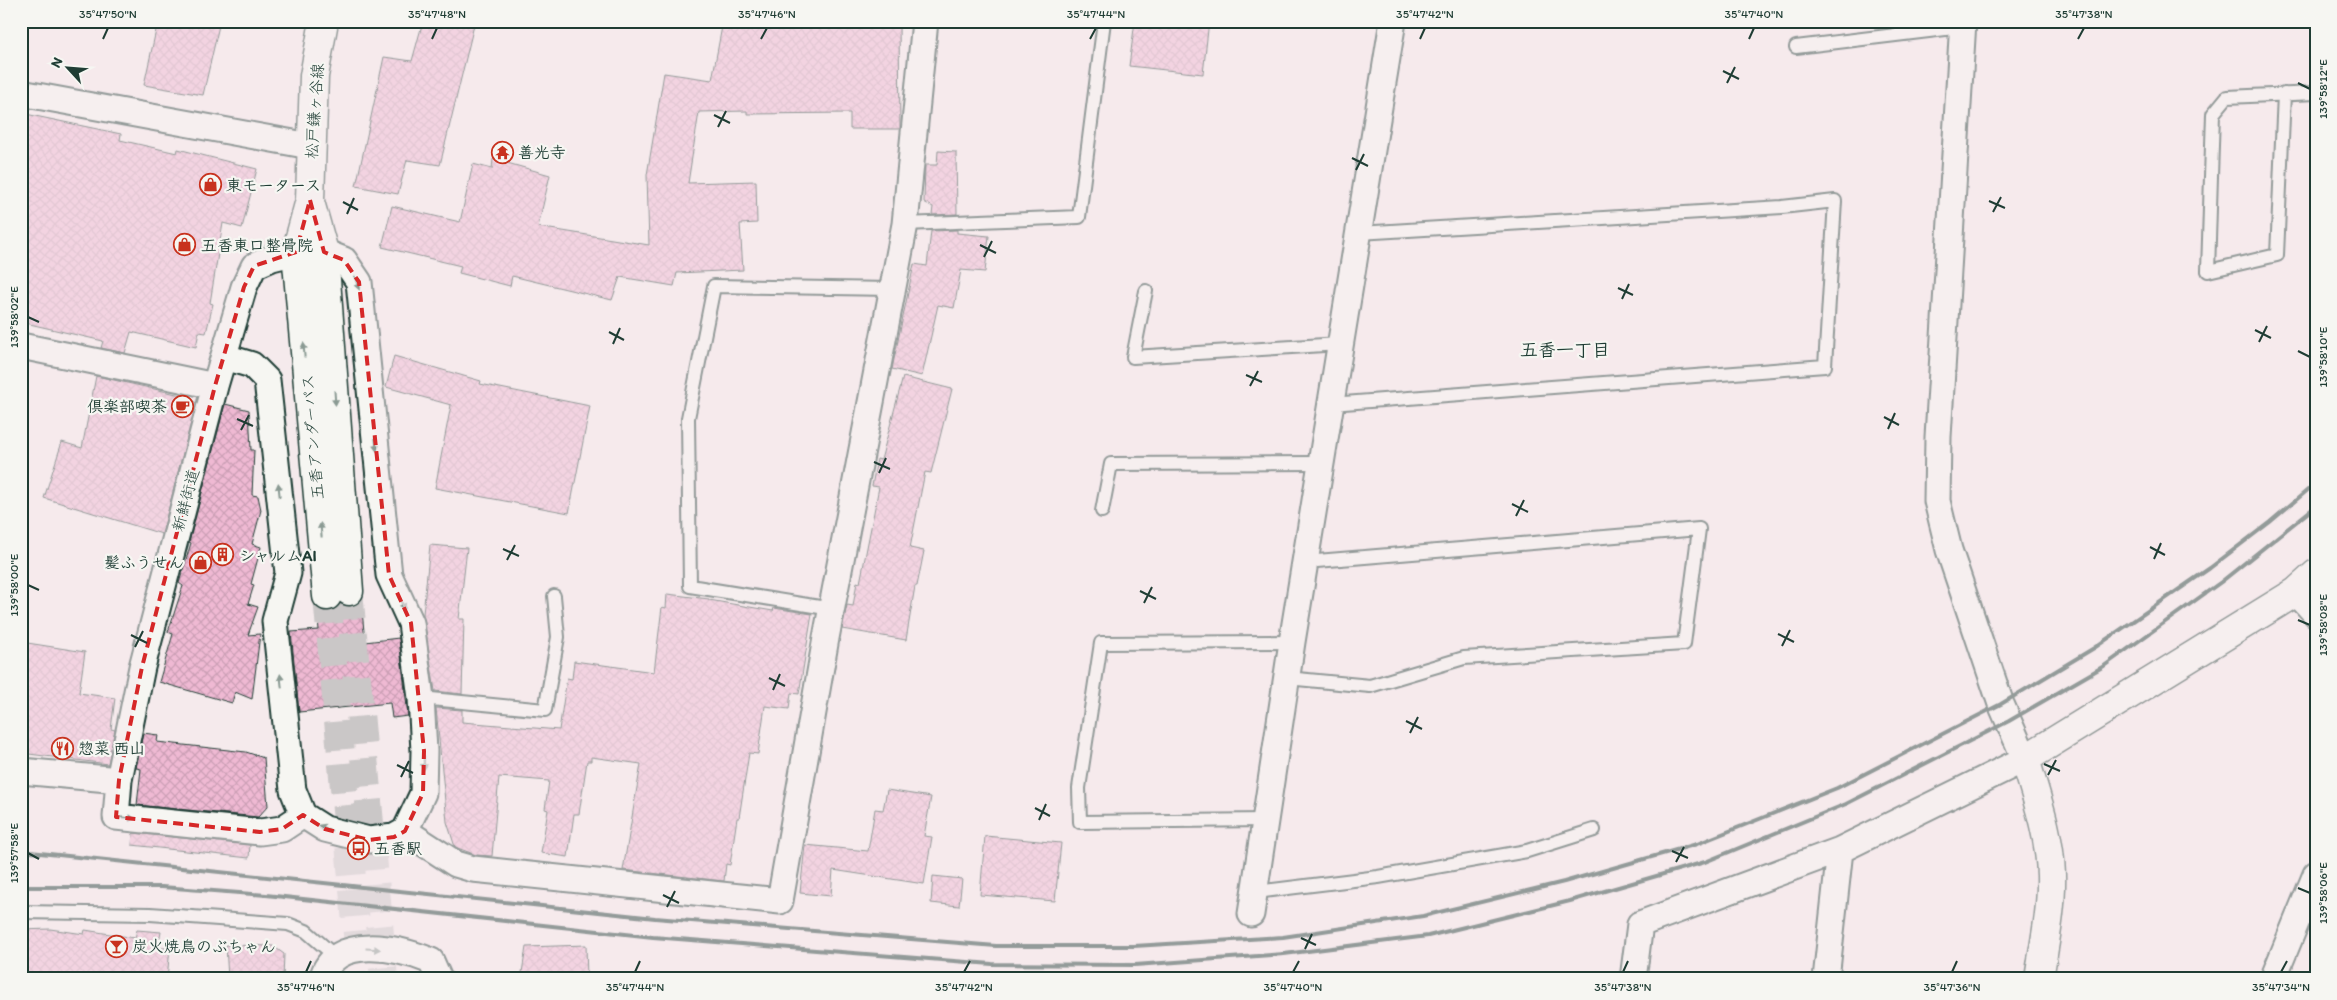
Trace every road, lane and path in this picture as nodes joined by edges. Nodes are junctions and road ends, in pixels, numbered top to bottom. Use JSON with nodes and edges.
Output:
{"nodes":[{"id":1,"x":324,"y":21,"type":"edge"},
{"id":2,"x":925,"y":21,"type":"edge"},
{"id":3,"x":1104,"y":21,"type":"edge"},
{"id":4,"x":1393,"y":21,"type":"edge"},
{"id":5,"x":1962,"y":24,"type":"edge"},
{"id":6,"x":1796,"y":47,"type":"dead end"},
{"id":7,"x":2316,"y":92,"type":"edge"},
{"id":8,"x":21,"y":93,"type":"edge"},
{"id":9,"x":2284,"y":94,"type":"junction"},
{"id":10,"x":310,"y":146,"type":"junction"},
{"id":11,"x":310,"y":200,"type":"junction"},
{"id":12,"x":905,"y":224,"type":"junction"},
{"id":13,"x":1359,"y":233,"type":"junction"},
{"id":14,"x":296,"y":252,"type":"junction"},
{"id":15,"x":324,"y":252,"type":"junction"},
{"id":16,"x":298,"y":279,"type":"joint"},
{"id":17,"x":326,"y":280,"type":"joint"},
{"id":18,"x":892,"y":289,"type":"junction"},
{"id":19,"x":1146,"y":291,"type":"dead end"},
{"id":20,"x":1340,"y":344,"type":"junction"},
{"id":21,"x":21,"y":346,"type":"edge"},
{"id":22,"x":225,"y":358,"type":"junction"},
{"id":23,"x":215,"y":386,"type":"junction"},
{"id":24,"x":1331,"y":404,"type":"junction"},
{"id":25,"x":1321,"y":463,"type":"junction"},
{"id":26,"x":1102,"y":510,"type":"dead end"},
{"id":27,"x":1305,"y":562,"type":"junction"},
{"id":28,"x":2306,"y":583,"type":"edge"},
{"id":29,"x":554,"y":596,"type":"dead end"},
{"id":30,"x":832,"y":609,"type":"junction"},
{"id":31,"x":2316,"y":614,"type":"edge"},
{"id":32,"x":1292,"y":642,"type":"junction"},
{"id":33,"x":1287,"y":678,"type":"junction"},
{"id":34,"x":421,"y":698,"type":"junction"},
{"id":35,"x":2025,"y":758,"type":"junction"},
{"id":36,"x":21,"y":770,"type":"edge"},
{"id":37,"x":119,"y":780,"type":"junction"},
{"id":38,"x":303,"y":815,"type":"junction"},
{"id":39,"x":1267,"y":820,"type":"junction"},
{"id":40,"x":1594,"y":830,"type":"dead end"},
{"id":41,"x":406,"y":831,"type":"junction"},
{"id":42,"x":1840,"y":850,"type":"junction"},
{"id":43,"x":2316,"y":874,"type":"edge"},
{"id":44,"x":1253,"y":903,"type":"joint"},
{"id":45,"x":21,"y":912,"type":"edge"},
{"id":46,"x":335,"y":956,"type":"junction"},
{"id":47,"x":322,"y":979,"type":"edge"},
{"id":48,"x":439,"y":979,"type":"edge"},
{"id":49,"x":1633,"y":979,"type":"edge"},
{"id":50,"x":1826,"y":979,"type":"edge"},
{"id":51,"x":2039,"y":979,"type":"edge"},
{"id":52,"x":2273,"y":979,"type":"edge"}],
"edges":[{"from":1,"to":10,"type":"main road","name":"松戸鎌ヶ谷線"},
{"from":2,"to":12,"type":"street"},
{"from":3,"to":12,"type":"lane"},
{"from":4,"to":13,"type":"street"},
{"from":5,"to":6,"type":"lane"},
{"from":5,"to":35,"type":"street"},
{"from":7,"to":9,"type":"lane"},
{"from":8,"to":10,"type":"street"},
{"from":9,"to":9,"type":"lane"},
{"from":10,"to":11,"type":"main road","name":"松戸鎌ヶ谷線"},
{"from":11,"to":14,"type":"main road","name":"松戸鎌ヶ谷線"},
{"from":11,"to":15,"type":"main road","name":"松戸鎌ヶ谷線"},
{"from":12,"to":18,"type":"street"},
{"from":13,"to":20,"type":"street"},
{"from":13,"to":24,"type":"lane"},
{"from":14,"to":16,"type":"main road","name":"松戸鎌ヶ谷線"},
{"from":14,"to":22,"type":"street","name":"新鮮街道"},
{"from":15,"to":17,"type":"main road","name":"松戸鎌ヶ谷線"},
{"from":15,"to":34,"type":"street","one_way":true},
{"from":17,"to":16,"type":"main road","name":"五香アンダーパス","one_way":true},
{"from":18,"to":30,"type":"street"},
{"from":18,"to":30,"type":"lane"},
{"from":19,"to":20,"type":"lane"},
{"from":20,"to":24,"type":"street"},
{"from":21,"to":23,"type":"street"},
{"from":22,"to":23,"type":"street","name":"新鮮街道"},
{"from":38,"to":22,"type":"street","one_way":true},
{"from":23,"to":37,"type":"street","name":"新鮮街道"},
{"from":24,"to":25,"type":"street"},
{"from":25,"to":26,"type":"lane"},
{"from":25,"to":27,"type":"street"},
{"from":27,"to":32,"type":"street"},
{"from":27,"to":33,"type":"lane"},
{"from":28,"to":31,"type":"street"},
{"from":28,"to":35,"type":"main road"},
{"from":29,"to":34,"type":"lane"},
{"from":30,"to":41,"type":"street"},
{"from":32,"to":33,"type":"street"},
{"from":32,"to":39,"type":"lane"},
{"from":33,"to":39,"type":"street"},
{"from":34,"to":41,"type":"street","one_way":true},
{"from":35,"to":42,"type":"street"},
{"from":35,"to":51,"type":"main road"},
{"from":36,"to":37,"type":"street"},
{"from":37,"to":38,"type":"street","name":"新鮮街道","one_way":true},
{"from":41,"to":38,"type":"street","one_way":true},
{"from":39,"to":44,"type":"street"},
{"from":40,"to":44,"type":"lane"},
{"from":42,"to":49,"type":"street"},
{"from":42,"to":50,"type":"street"},
{"from":43,"to":52,"type":"street"},
{"from":45,"to":46,"type":"lane"},
{"from":46,"to":47,"type":"street"},
{"from":46,"to":48,"type":"street","one_way":true}]}
